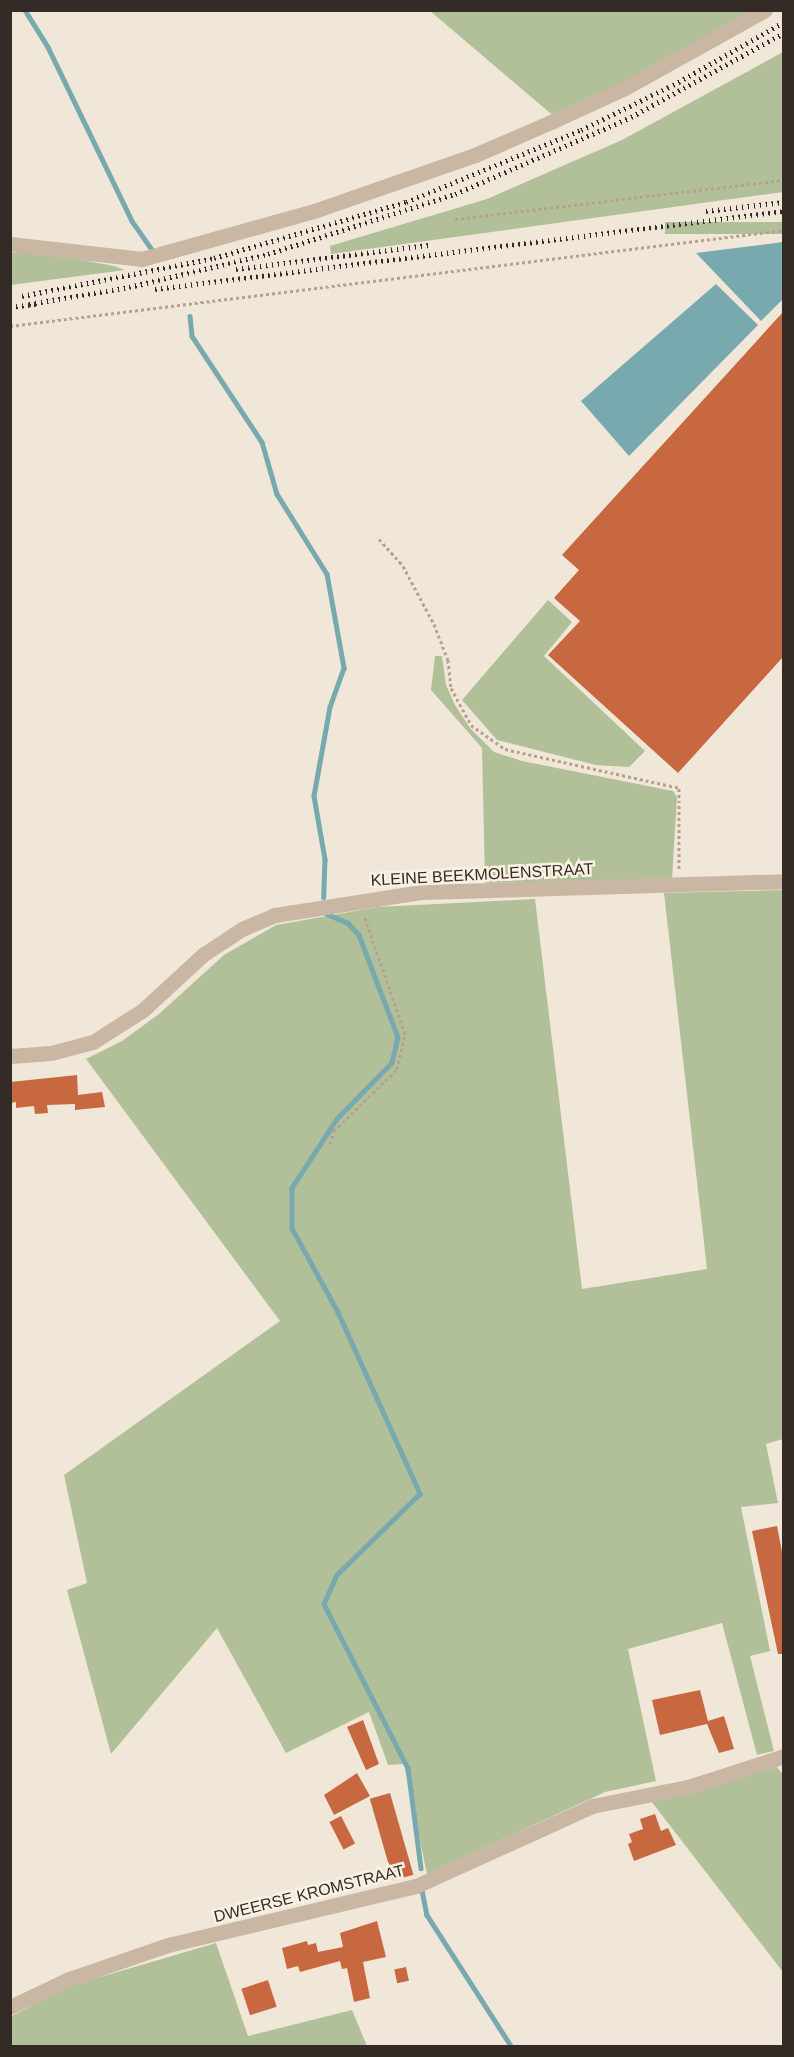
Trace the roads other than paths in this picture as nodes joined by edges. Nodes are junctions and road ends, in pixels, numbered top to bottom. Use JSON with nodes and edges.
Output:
{"nodes":[{"id":1,"x":765,"y":10,"type":"edge"},
{"id":2,"x":10,"y":244,"type":"edge"},
{"id":3,"x":783,"y":881,"type":"edge"},
{"id":4,"x":10,"y":1056,"type":"edge"},
{"id":5,"x":783,"y":1756,"type":"edge"},
{"id":6,"x":10,"y":2007,"type":"edge"}],
"edges":[{"from":1,"to":2,"type":"street"},
{"from":3,"to":4,"type":"street","name":"KLEINE BEEKMOLENSTRAAT"},
{"from":5,"to":6,"type":"street","name":"DWEERSE KROMSTRAAT"}]}
